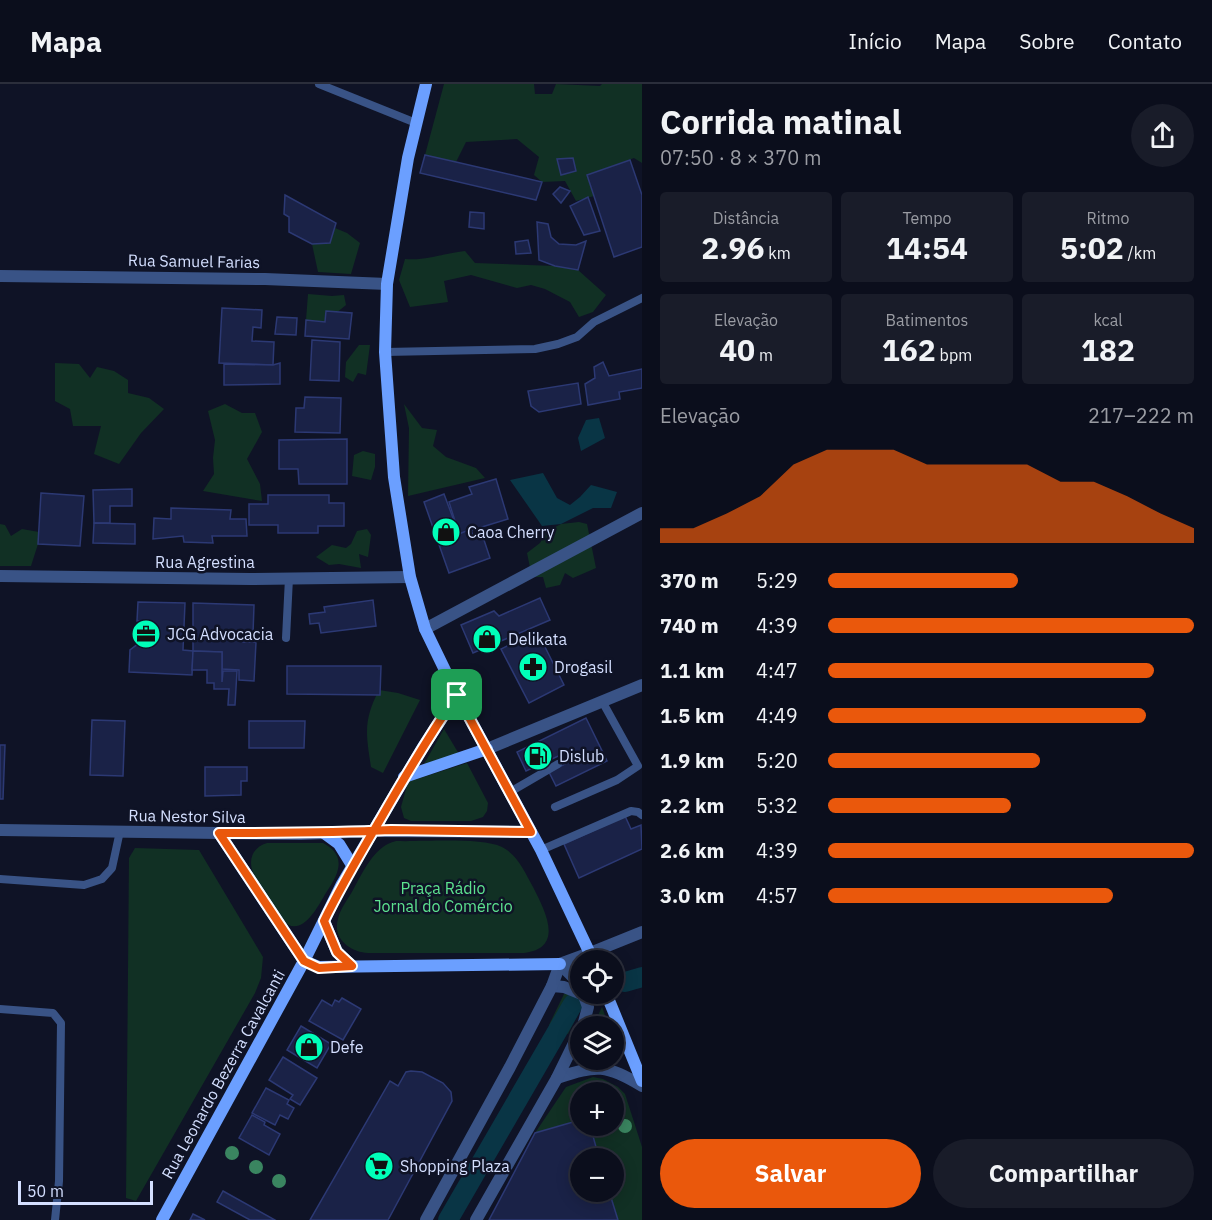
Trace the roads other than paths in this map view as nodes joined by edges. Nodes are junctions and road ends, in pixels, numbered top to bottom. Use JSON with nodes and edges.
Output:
{"nodes":[{"id":1,"x":319,"y":84,"type":"edge"},
{"id":2,"x":426,"y":84,"type":"edge"},
{"id":3,"x":417,"y":123,"type":"junction"},
{"id":4,"x":0,"y":276,"type":"edge"},
{"id":5,"x":387,"y":284,"type":"junction"},
{"id":6,"x":642,"y":298,"type":"edge"},
{"id":7,"x":386,"y":352,"type":"junction"},
{"id":8,"x":642,"y":513,"type":"edge"},
{"id":9,"x":0,"y":576,"type":"edge"},
{"id":10,"x":410,"y":577,"type":"junction"},
{"id":11,"x":289,"y":578,"type":"junction"},
{"id":12,"x":425,"y":629,"type":"junction"},
{"id":13,"x":286,"y":638,"type":"dead end"},
{"id":14,"x":642,"y":685,"type":"edge"},
{"id":15,"x":457,"y":695,"type":"junction"},
{"id":16,"x":602,"y":701,"type":"junction"},
{"id":17,"x":487,"y":749,"type":"junction"},
{"id":18,"x":558,"y":764,"type":"dead end"},
{"id":19,"x":640,"y":770,"type":"edge"},
{"id":20,"x":404,"y":777,"type":"junction"},
{"id":21,"x":510,"y":792,"type":"junction"},
{"id":22,"x":555,"y":807,"type":"dead end"},
{"id":23,"x":642,"y":815,"type":"edge"},
{"id":24,"x":0,"y":830,"type":"edge"},
{"id":25,"x":120,"y":831,"type":"junction"},
{"id":26,"x":373,"y":831,"type":"junction"},
{"id":27,"x":531,"y":832,"type":"junction"},
{"id":28,"x":219,"y":833,"type":"junction"},
{"id":29,"x":324,"y":833,"type":"junction"},
{"id":30,"x":541,"y":850,"type":"junction"},
{"id":31,"x":352,"y":866,"type":"junction"},
{"id":32,"x":0,"y":879,"type":"edge"},
{"id":33,"x":324,"y":921,"type":"junction"},
{"id":34,"x":642,"y":932,"type":"edge"},
{"id":35,"x":588,"y":950,"type":"edge"},
{"id":36,"x":605,"y":950,"type":"edge"},
{"id":37,"x":304,"y":961,"type":"junction"},
{"id":38,"x":570,"y":962,"type":"edge"},
{"id":39,"x":560,"y":964,"type":"junction"},
{"id":40,"x":352,"y":966,"type":"junction"},
{"id":41,"x":570,"y":974,"type":"edge"},
{"id":42,"x":552,"y":986,"type":"junction"},
{"id":43,"x":570,"y":989,"type":"edge"},
{"id":44,"x":610,"y":1004,"type":"edge"},
{"id":45,"x":0,"y":1009,"type":"edge"},
{"id":46,"x":570,"y":1051,"type":"edge"},
{"id":47,"x":557,"y":1078,"type":"junction"},
{"id":48,"x":642,"y":1081,"type":"edge"},
{"id":49,"x":642,"y":1086,"type":"edge"},
{"id":50,"x":55,"y":1220,"type":"edge"},
{"id":51,"x":162,"y":1220,"type":"edge"},
{"id":52,"x":426,"y":1220,"type":"edge"},
{"id":53,"x":476,"y":1220,"type":"edge"}],
"edges":[{"from":1,"to":3,"type":"lane"},
{"from":2,"to":3,"type":"main road"},
{"from":3,"to":5,"type":"main road"},
{"from":4,"to":5,"type":"street","name":"Rua Samuel Farias"},
{"from":5,"to":7,"type":"main road"},
{"from":6,"to":7,"type":"lane"},
{"from":7,"to":10,"type":"main road"},
{"from":8,"to":12,"type":"street"},
{"from":9,"to":11,"type":"street","name":"Rua Agrestina"},
{"from":10,"to":11,"type":"street","name":"Rua Agrestina"},
{"from":10,"to":12,"type":"main road"},
{"from":11,"to":13,"type":"lane"},
{"from":12,"to":15,"type":"main road"},
{"from":14,"to":16,"type":"street"},
{"from":15,"to":17,"type":"main road"},
{"from":15,"to":20,"type":"main road","name":"Rua Leonardo Bezerra Cavalcanti"},
{"from":16,"to":17,"type":"street"},
{"from":16,"to":19,"type":"lane"},
{"from":17,"to":20,"type":"main road"},
{"from":17,"to":21,"type":"main road"},
{"from":18,"to":21,"type":"lane"},
{"from":19,"to":22,"type":"lane"},
{"from":20,"to":26,"type":"main road","name":"Rua Leonardo Bezerra Cavalcanti"},
{"from":21,"to":27,"type":"main road"},
{"from":23,"to":30,"type":"lane"},
{"from":24,"to":25,"type":"street","name":"Rua Nestor Silva"},
{"from":25,"to":28,"type":"street","name":"Rua Nestor Silva"},
{"from":25,"to":32,"type":"lane"},
{"from":26,"to":27,"type":"street","name":"Rua Nestor Silva"},
{"from":26,"to":29,"type":"street","name":"Rua Nestor Silva"},
{"from":26,"to":31,"type":"main road","name":"Rua Leonardo Bezerra Cavalcanti"},
{"from":27,"to":30,"type":"main road"},
{"from":28,"to":29,"type":"street","name":"Rua Nestor Silva"},
{"from":28,"to":37,"type":"main road"},
{"from":29,"to":31,"type":"main road"},
{"from":30,"to":35,"type":"main road"},
{"from":31,"to":33,"type":"main road","name":"Rua Leonardo Bezerra Cavalcanti"},
{"from":33,"to":37,"type":"main road","name":"Rua Leonardo Bezerra Cavalcanti"},
{"from":33,"to":40,"type":"main road"},
{"from":34,"to":36,"type":"street"},
{"from":37,"to":40,"type":"main road"},
{"from":37,"to":51,"type":"main road","name":"Rua Leonardo Bezerra Cavalcanti"},
{"from":38,"to":39,"type":"street"},
{"from":39,"to":40,"type":"main road"},
{"from":39,"to":41,"type":"street"},
{"from":39,"to":42,"type":"street"},
{"from":42,"to":43,"type":"street"},
{"from":42,"to":52,"type":"street"},
{"from":44,"to":48,"type":"main road"},
{"from":45,"to":50,"type":"lane"},
{"from":46,"to":47,"type":"street"},
{"from":47,"to":49,"type":"street"},
{"from":47,"to":53,"type":"street"}]}
